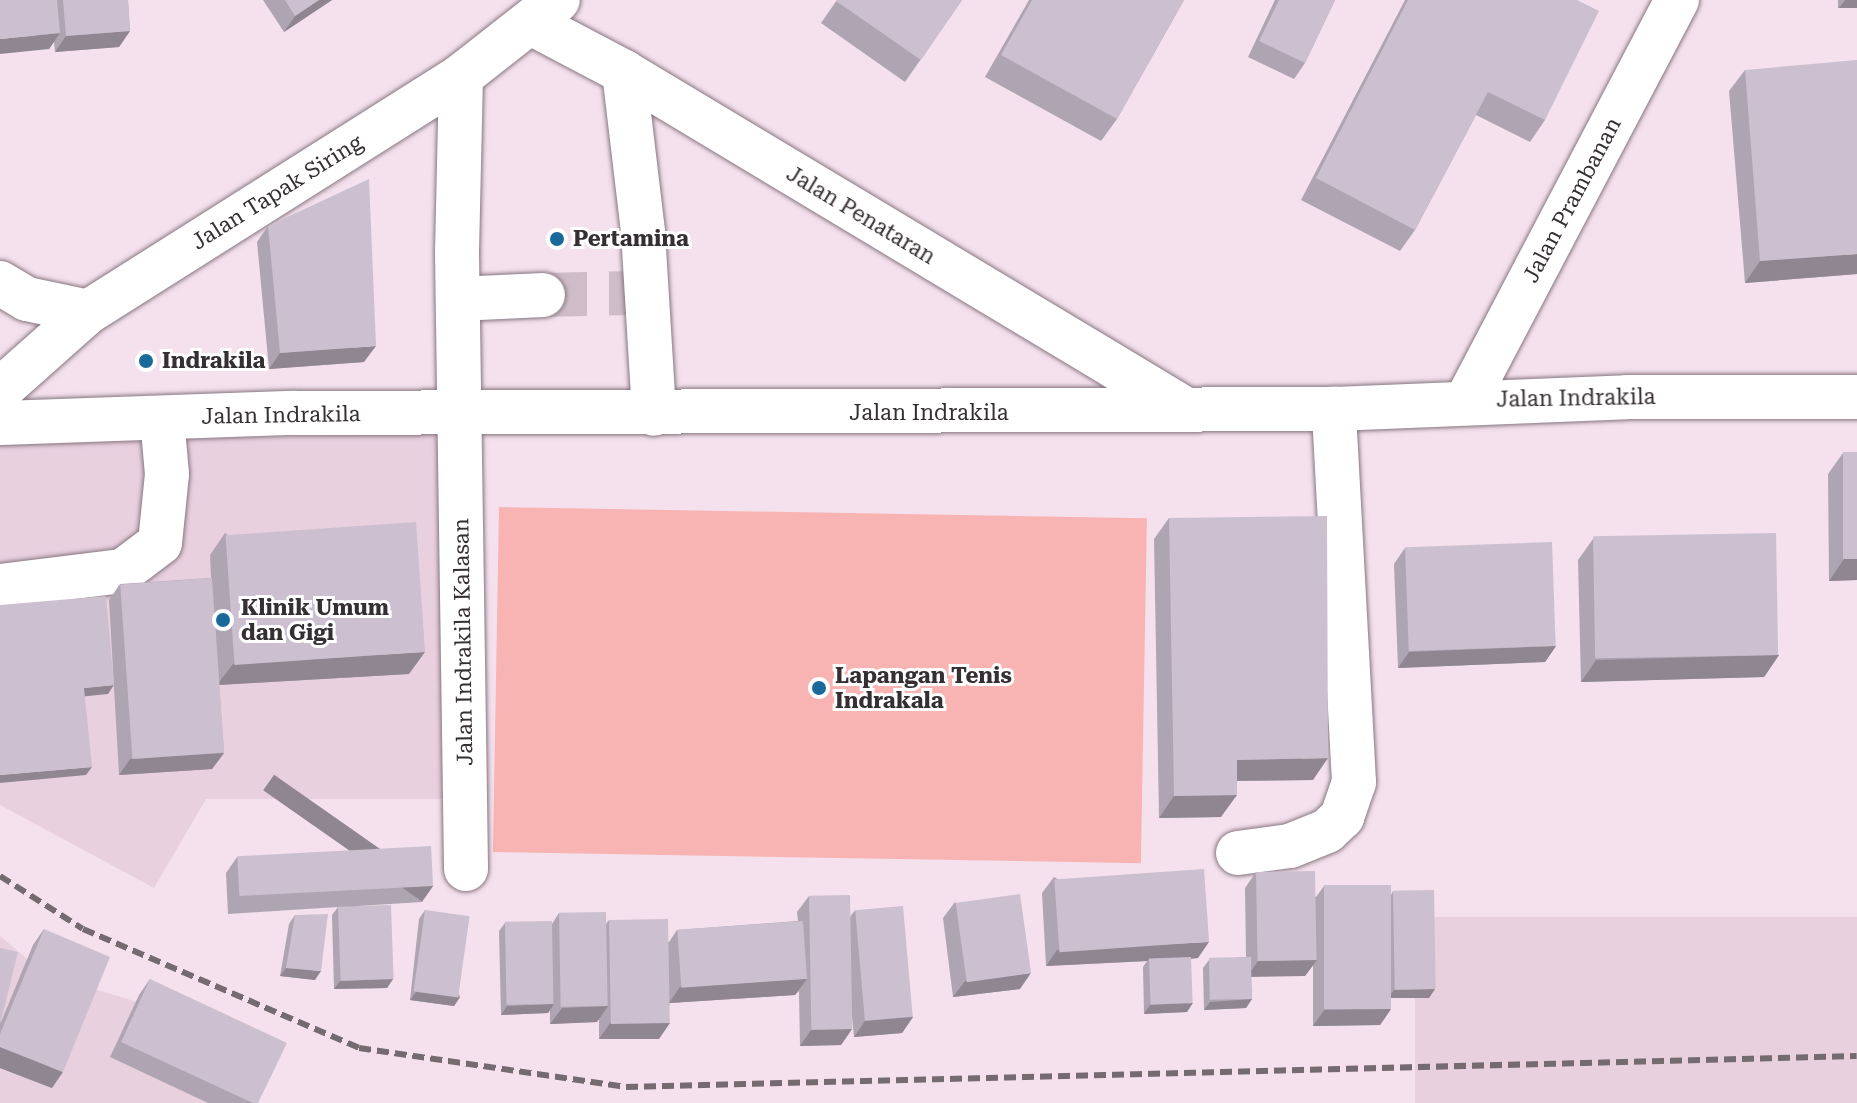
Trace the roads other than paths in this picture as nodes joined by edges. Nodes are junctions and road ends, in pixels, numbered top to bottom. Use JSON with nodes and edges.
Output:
{"nodes":[{"id":1,"x":1677,"y":0,"type":"edge"},
{"id":2,"x":546,"y":12,"type":"edge"},
{"id":3,"x":624,"y":72,"type":"junction"},
{"id":4,"x":461,"y":76,"type":"junction"},
{"id":5,"x":0,"y":283,"type":"edge"},
{"id":6,"x":543,"y":295,"type":"tunnel mouth"},
{"id":7,"x":458,"y":299,"type":"junction"},
{"id":8,"x":88,"y":312,"type":"junction"},
{"id":9,"x":0,"y":390,"type":"edge"},
{"id":10,"x":1857,"y":397,"type":"edge"},
{"id":11,"x":1467,"y":400,"type":"junction"},
{"id":12,"x":1334,"y":409,"type":"junction"},
{"id":13,"x":1186,"y":410,"type":"junction"},
{"id":14,"x":654,"y":414,"type":"junction"},
{"id":15,"x":461,"y":415,"type":"junction"},
{"id":16,"x":162,"y":418,"type":"junction"},
{"id":17,"x":0,"y":423,"type":"edge"},
{"id":18,"x":0,"y":586,"type":"edge"},
{"id":19,"x":1238,"y":853,"type":"dead end"},
{"id":20,"x":466,"y":869,"type":"dead end"}],
"edges":[{"from":1,"to":11,"type":"street","name":"Jalan Prambanan"},
{"from":2,"to":3,"type":"street","name":"Jalan Penataran"},
{"from":2,"to":4,"type":"street","name":"Jalan Tapak Siring"},
{"from":3,"to":13,"type":"street","name":"Jalan Penataran"},
{"from":3,"to":14,"type":"street"},
{"from":4,"to":7,"type":"street","name":"Jalan Indrakila Kalasan"},
{"from":4,"to":8,"type":"street","name":"Jalan Tapak Siring"},
{"from":5,"to":8,"type":"street"},
{"from":6,"to":7,"type":"street"},
{"from":7,"to":15,"type":"street","name":"Jalan Indrakila Kalasan"},
{"from":8,"to":9,"type":"street","name":"Jalan Tapak Siring"},
{"from":10,"to":11,"type":"street","name":"Jalan Indrakila"},
{"from":11,"to":12,"type":"street","name":"Jalan Indrakila"},
{"from":12,"to":13,"type":"street","name":"Jalan Indrakila"},
{"from":12,"to":19,"type":"street"},
{"from":13,"to":14,"type":"street","name":"Jalan Indrakila"},
{"from":14,"to":15,"type":"street","name":"Jalan Indrakila"},
{"from":15,"to":16,"type":"street","name":"Jalan Indrakila"},
{"from":15,"to":20,"type":"street","name":"Jalan Indrakila Kalasan"},
{"from":16,"to":17,"type":"street","name":"Jalan Indrakila"},
{"from":16,"to":18,"type":"street"}]}
